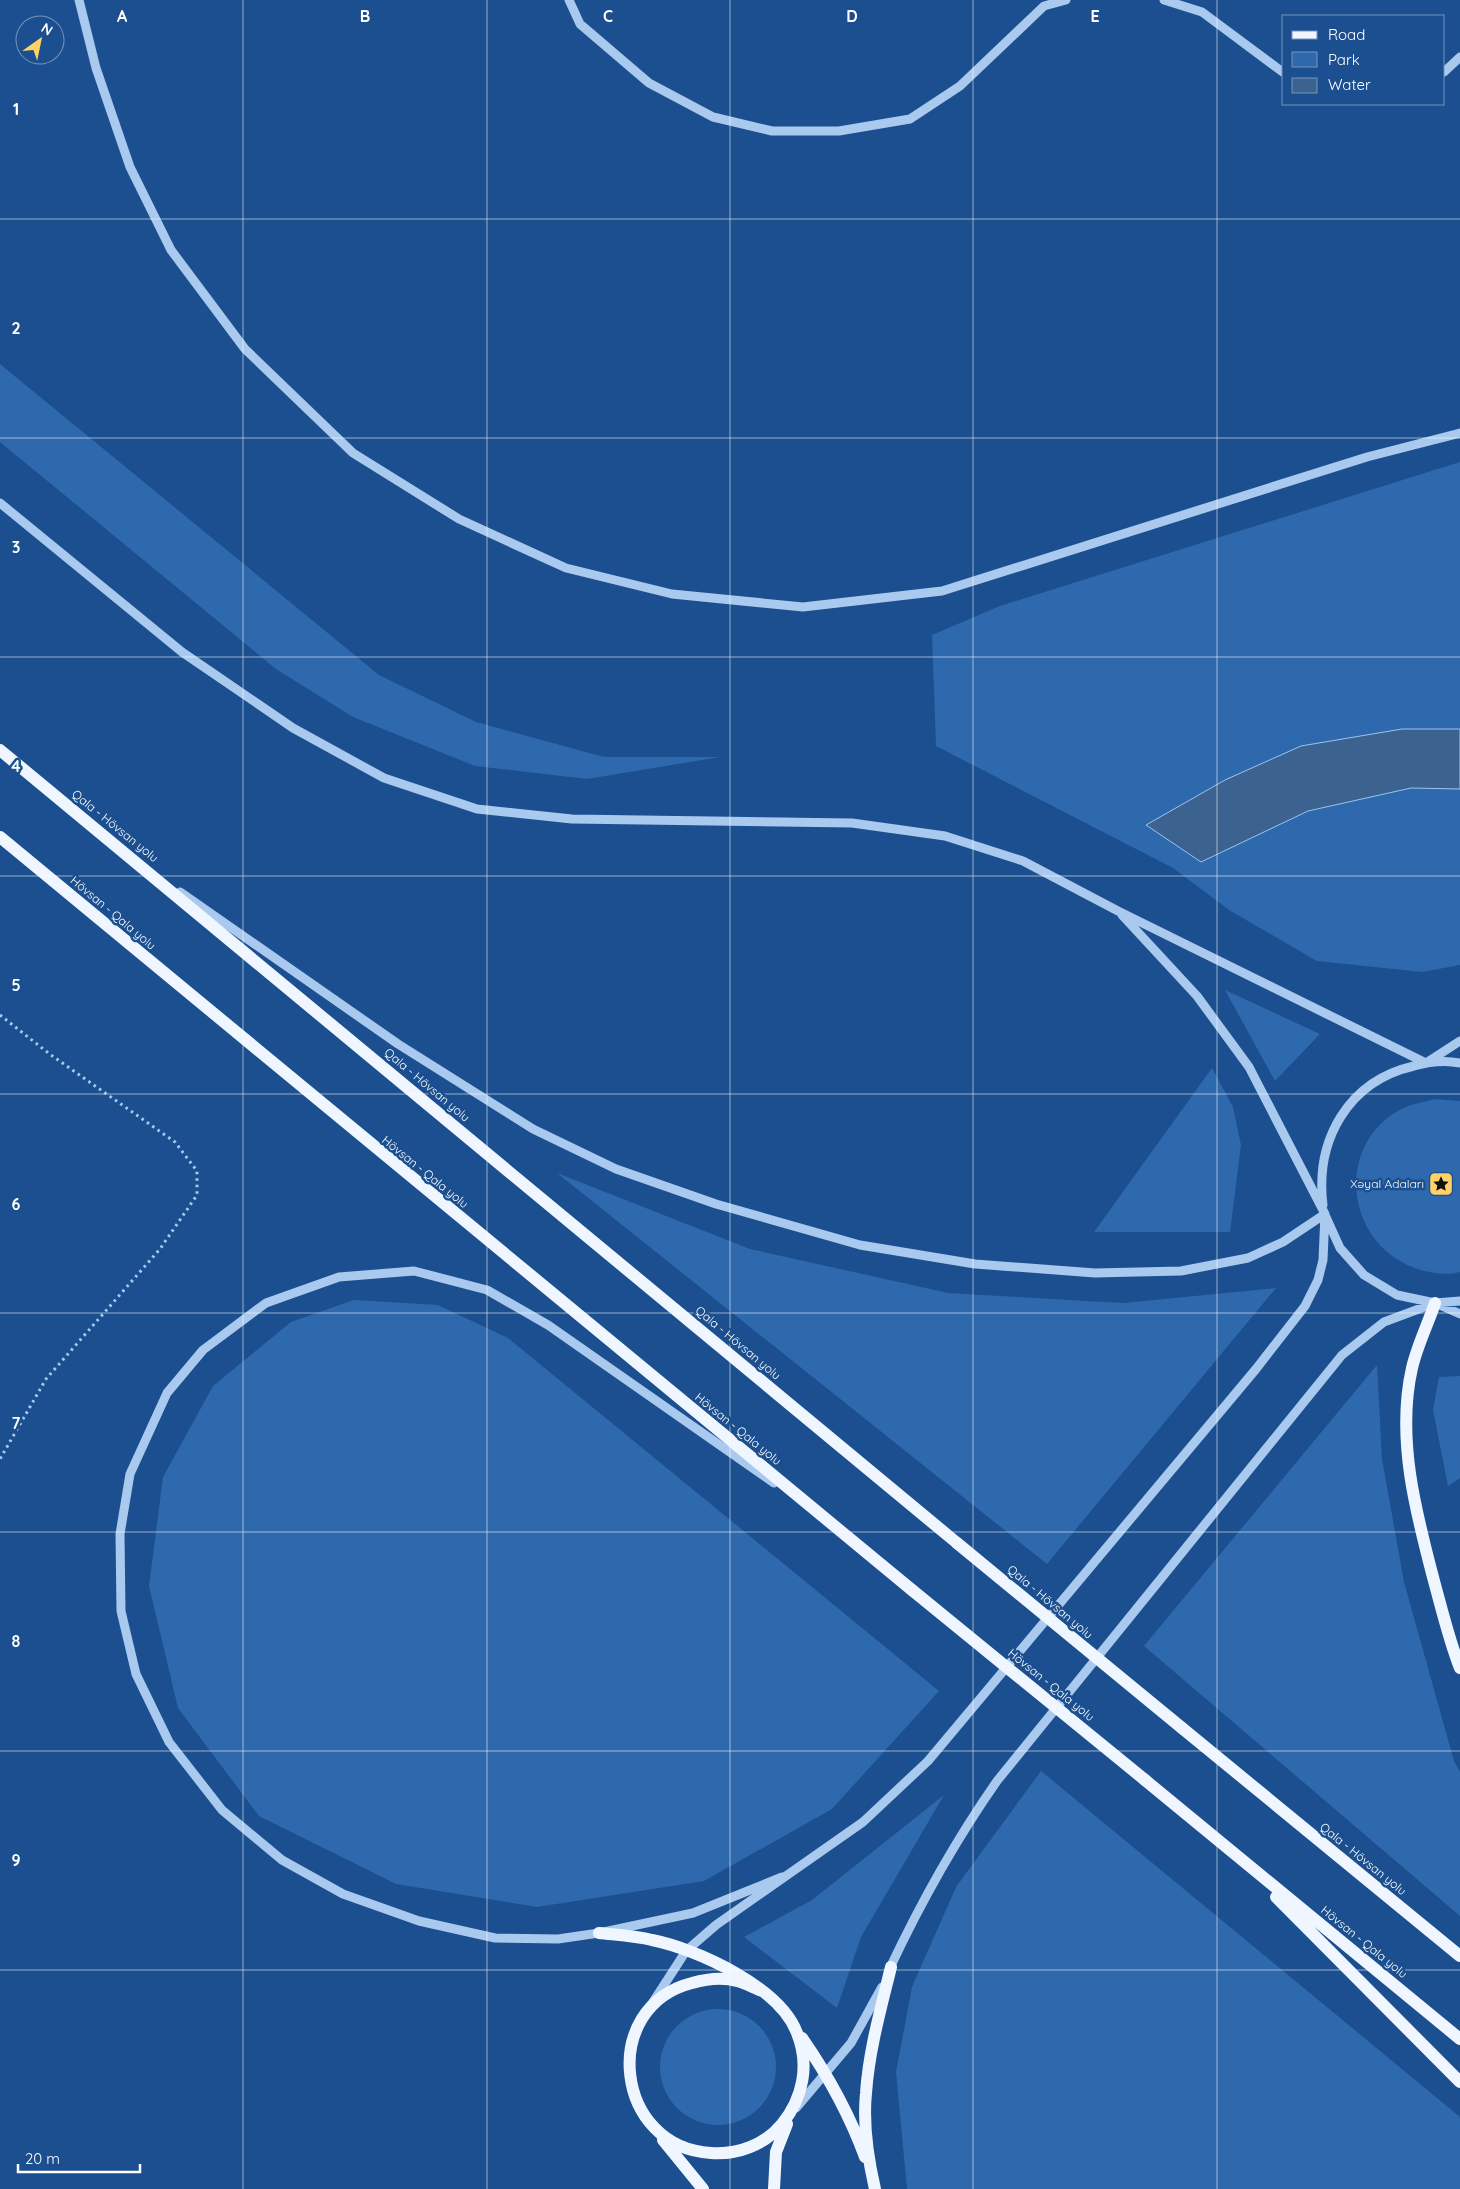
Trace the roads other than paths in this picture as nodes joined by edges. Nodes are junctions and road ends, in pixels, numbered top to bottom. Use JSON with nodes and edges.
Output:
{"nodes":[{"id":1,"x":80,"y":0,"type":"edge"},
{"id":2,"x":569,"y":0,"type":"edge"},
{"id":3,"x":1066,"y":0,"type":"edge"},
{"id":4,"x":1164,"y":0,"type":"edge"},
{"id":5,"x":1460,"y":57,"type":"edge"},
{"id":6,"x":1445,"y":71,"type":"edge"},
{"id":7,"x":1282,"y":72,"type":"edge"},
{"id":8,"x":1460,"y":433,"type":"edge"},
{"id":9,"x":0,"y":503,"type":"edge"},
{"id":10,"x":0,"y":750,"type":"edge"},
{"id":11,"x":0,"y":837,"type":"edge"},
{"id":12,"x":140,"y":864,"type":"junction"},
{"id":13,"x":1118,"y":911,"type":"junction"},
{"id":14,"x":1460,"y":1041,"type":"edge"},
{"id":15,"x":1426,"y":1063,"type":"junction"},
{"id":16,"x":1460,"y":1063,"type":"edge"},
{"id":17,"x":1324,"y":1214,"type":"junction"},
{"id":18,"x":1460,"y":1301,"type":"edge"},
{"id":19,"x":1435,"y":1303,"type":"junction"},
{"id":20,"x":1460,"y":1314,"type":"edge"},
{"id":21,"x":826,"y":1519,"type":"junction"},
{"id":22,"x":1460,"y":1668,"type":"edge"},
{"id":23,"x":1219,"y":1840,"type":"junction"},
{"id":24,"x":782,"y":1877,"type":"junction"},
{"id":25,"x":599,"y":1933,"type":"junction"},
{"id":26,"x":686,"y":1951,"type":"junction"},
{"id":27,"x":1460,"y":1956,"type":"edge"},
{"id":28,"x":891,"y":1967,"type":"junction"},
{"id":29,"x":762,"y":1991,"type":"junction"},
{"id":30,"x":640,"y":2021,"type":"junction"},
{"id":31,"x":797,"y":2032,"type":"junction"},
{"id":32,"x":1460,"y":2039,"type":"edge"},
{"id":33,"x":827,"y":2073,"type":"junction"},
{"id":34,"x":1460,"y":2082,"type":"edge"},
{"id":35,"x":792,"y":2112,"type":"junction"},
{"id":36,"x":650,"y":2125,"type":"junction"},
{"id":37,"x":872,"y":2176,"type":"junction"},
{"id":38,"x":703,"y":2189,"type":"edge"},
{"id":39,"x":774,"y":2189,"type":"edge"},
{"id":40,"x":875,"y":2189,"type":"edge"}],
"edges":[{"from":1,"to":8,"type":"street"},
{"from":2,"to":3,"type":"street"},
{"from":4,"to":7,"type":"street"},
{"from":5,"to":6,"type":"street"},
{"from":9,"to":13,"type":"street"},
{"from":10,"to":12,"type":"main road","name":"Qala - Hövsan yolu"},
{"from":11,"to":21,"type":"main road","name":"Hövsan - Qala yolu"},
{"from":12,"to":17,"type":"street"},
{"from":12,"to":27,"type":"main road","name":"Qala - Hövsan yolu","bridge":true},
{"from":13,"to":15,"type":"street"},
{"from":13,"to":17,"type":"street"},
{"from":14,"to":15,"type":"street"},
{"from":15,"to":16,"type":"street"},
{"from":15,"to":17,"type":"street"},
{"from":17,"to":19,"type":"street"},
{"from":17,"to":24,"type":"street"},
{"from":18,"to":19,"type":"street"},
{"from":19,"to":20,"type":"street"},
{"from":19,"to":22,"type":"main road"},
{"from":19,"to":28,"type":"street"},
{"from":21,"to":23,"type":"main road","name":"Hövsan - Qala yolu","bridge":true},
{"from":21,"to":25,"type":"street"},
{"from":23,"to":32,"type":"main road","name":"Hövsan - Qala yolu"},
{"from":23,"to":34,"type":"main road"},
{"from":24,"to":25,"type":"street"},
{"from":24,"to":26,"type":"street"},
{"from":25,"to":26,"type":"main road"},
{"from":26,"to":29,"type":"main road"},
{"from":26,"to":30,"type":"street"},
{"from":28,"to":33,"type":"street"},
{"from":28,"to":37,"type":"main road"},
{"from":29,"to":30,"type":"main road"},
{"from":29,"to":31,"type":"main road"},
{"from":30,"to":36,"type":"main road"},
{"from":31,"to":33,"type":"main road"},
{"from":31,"to":35,"type":"main road"},
{"from":33,"to":35,"type":"street"},
{"from":33,"to":37,"type":"main road"},
{"from":35,"to":36,"type":"main road"},
{"from":35,"to":39,"type":"main road"},
{"from":36,"to":38,"type":"main road"},
{"from":37,"to":40,"type":"main road"}]}
